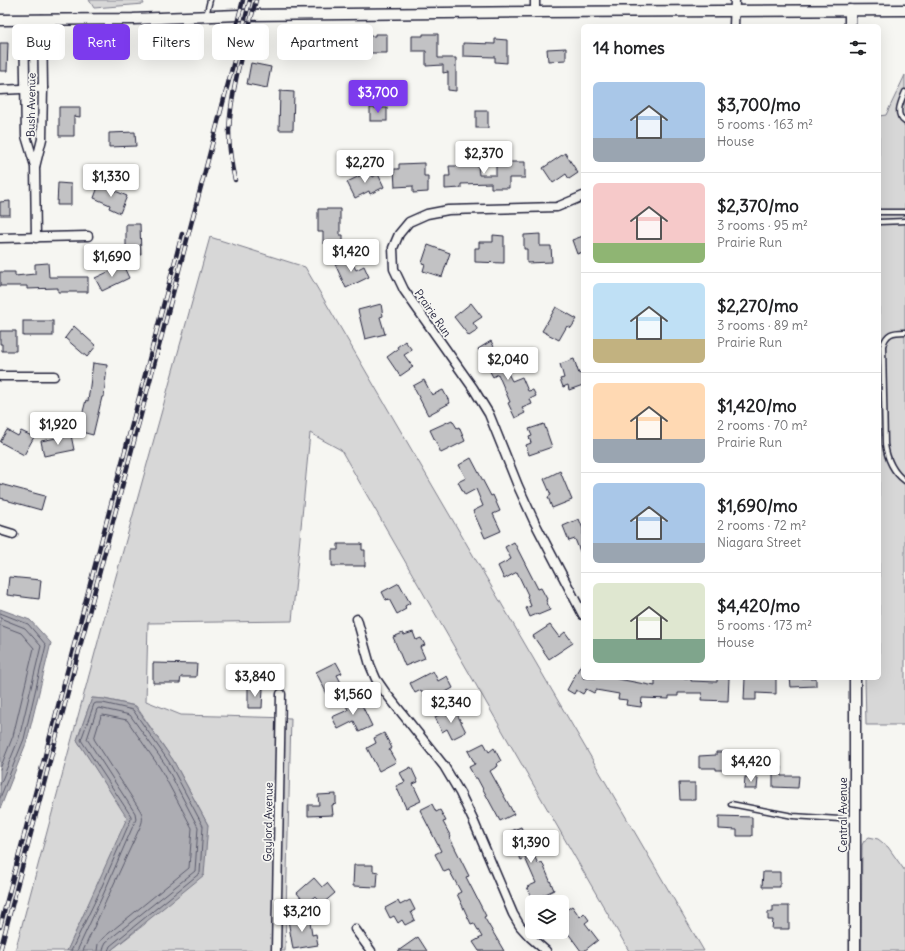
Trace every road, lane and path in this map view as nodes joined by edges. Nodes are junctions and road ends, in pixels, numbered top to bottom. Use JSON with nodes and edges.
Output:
{"nodes":[{"id":1,"x":210,"y":0,"type":"edge"},
{"id":2,"x":535,"y":0,"type":"edge"},
{"id":3,"x":735,"y":5,"type":"edge"},
{"id":4,"x":850,"y":10,"type":"junction"},
{"id":5,"x":905,"y":10,"type":"edge"},
{"id":6,"x":535,"y":12,"type":"junction"},
{"id":7,"x":206,"y":16,"type":"junction"},
{"id":8,"x":42,"y":19,"type":"junction"},
{"id":9,"x":0,"y":20,"type":"edge"},
{"id":10,"x":24,"y":20,"type":"junction"},
{"id":11,"x":734,"y":24,"type":"edge"},
{"id":12,"x":850,"y":24,"type":"edge"},
{"id":13,"x":43,"y":88,"type":"junction"},
{"id":14,"x":25,"y":89,"type":"junction"},
{"id":15,"x":0,"y":90,"type":"edge"},
{"id":16,"x":905,"y":92,"type":"edge"},
{"id":17,"x":905,"y":122,"type":"edge"},
{"id":18,"x":35,"y":167,"type":"junction"},
{"id":19,"x":581,"y":197,"type":"edge"},
{"id":20,"x":881,"y":212,"type":"edge"},
{"id":21,"x":905,"y":212,"type":"edge"},
{"id":22,"x":905,"y":221,"type":"edge"},
{"id":23,"x":881,"y":222,"type":"edge"},
{"id":24,"x":88,"y":236,"type":"dead end"},
{"id":25,"x":0,"y":238,"type":"edge"},
{"id":26,"x":36,"y":238,"type":"junction"},
{"id":27,"x":905,"y":332,"type":"edge"},
{"id":28,"x":0,"y":376,"type":"edge"},
{"id":29,"x":54,"y":376,"type":"dead end"},
{"id":30,"x":905,"y":481,"type":"edge"},
{"id":31,"x":0,"y":530,"type":"edge"},
{"id":32,"x":13,"y":534,"type":"dead end"},
{"id":33,"x":581,"y":611,"type":"edge"},
{"id":34,"x":357,"y":619,"type":"dead end"},
{"id":35,"x":855,"y":680,"type":"edge"},
{"id":36,"x":281,"y":694,"type":"dead end"},
{"id":37,"x":731,"y":804,"type":"dead end"},
{"id":38,"x":855,"y":820,"type":"junction"},
{"id":39,"x":355,"y":929,"type":"dead end"},
{"id":40,"x":276,"y":951,"type":"edge"},
{"id":41,"x":371,"y":951,"type":"edge"},
{"id":42,"x":546,"y":951,"type":"edge"},
{"id":43,"x":855,"y":951,"type":"edge"}],
"edges":[{"from":1,"to":7,"type":"lane"},
{"from":2,"to":6,"type":"street"},
{"from":3,"to":4,"type":"street"},
{"from":3,"to":6,"type":"street"},
{"from":3,"to":11,"type":"street"},
{"from":4,"to":5,"type":"street"},
{"from":4,"to":12,"type":"street"},
{"from":6,"to":7,"type":"street"},
{"from":7,"to":8,"type":"street"},
{"from":8,"to":10,"type":"street"},
{"from":8,"to":13,"type":"street","name":"Bush Avenue"},
{"from":9,"to":10,"type":"street"},
{"from":10,"to":14,"type":"street","name":"Bush Avenue"},
{"from":13,"to":14,"type":"street"},
{"from":13,"to":18,"type":"street","name":"Bush Avenue"},
{"from":14,"to":15,"type":"street"},
{"from":14,"to":18,"type":"street","name":"Bush Avenue"},
{"from":16,"to":17,"type":"lane"},
{"from":18,"to":26,"type":"street","name":"Bush Avenue"},
{"from":19,"to":33,"type":"street","name":"Prairie Run"},
{"from":20,"to":21,"type":"lane"},
{"from":22,"to":23,"type":"lane"},
{"from":24,"to":26,"type":"street"},
{"from":25,"to":26,"type":"street"},
{"from":27,"to":30,"type":"lane"},
{"from":28,"to":29,"type":"street"},
{"from":31,"to":32,"type":"street"},
{"from":34,"to":42,"type":"street"},
{"from":35,"to":38,"type":"street","name":"Central Avenue"},
{"from":36,"to":40,"type":"street","name":"Gaylord Avenue"},
{"from":37,"to":38,"type":"lane"},
{"from":38,"to":43,"type":"street","name":"Central Avenue"},
{"from":39,"to":41,"type":"street"}]}
